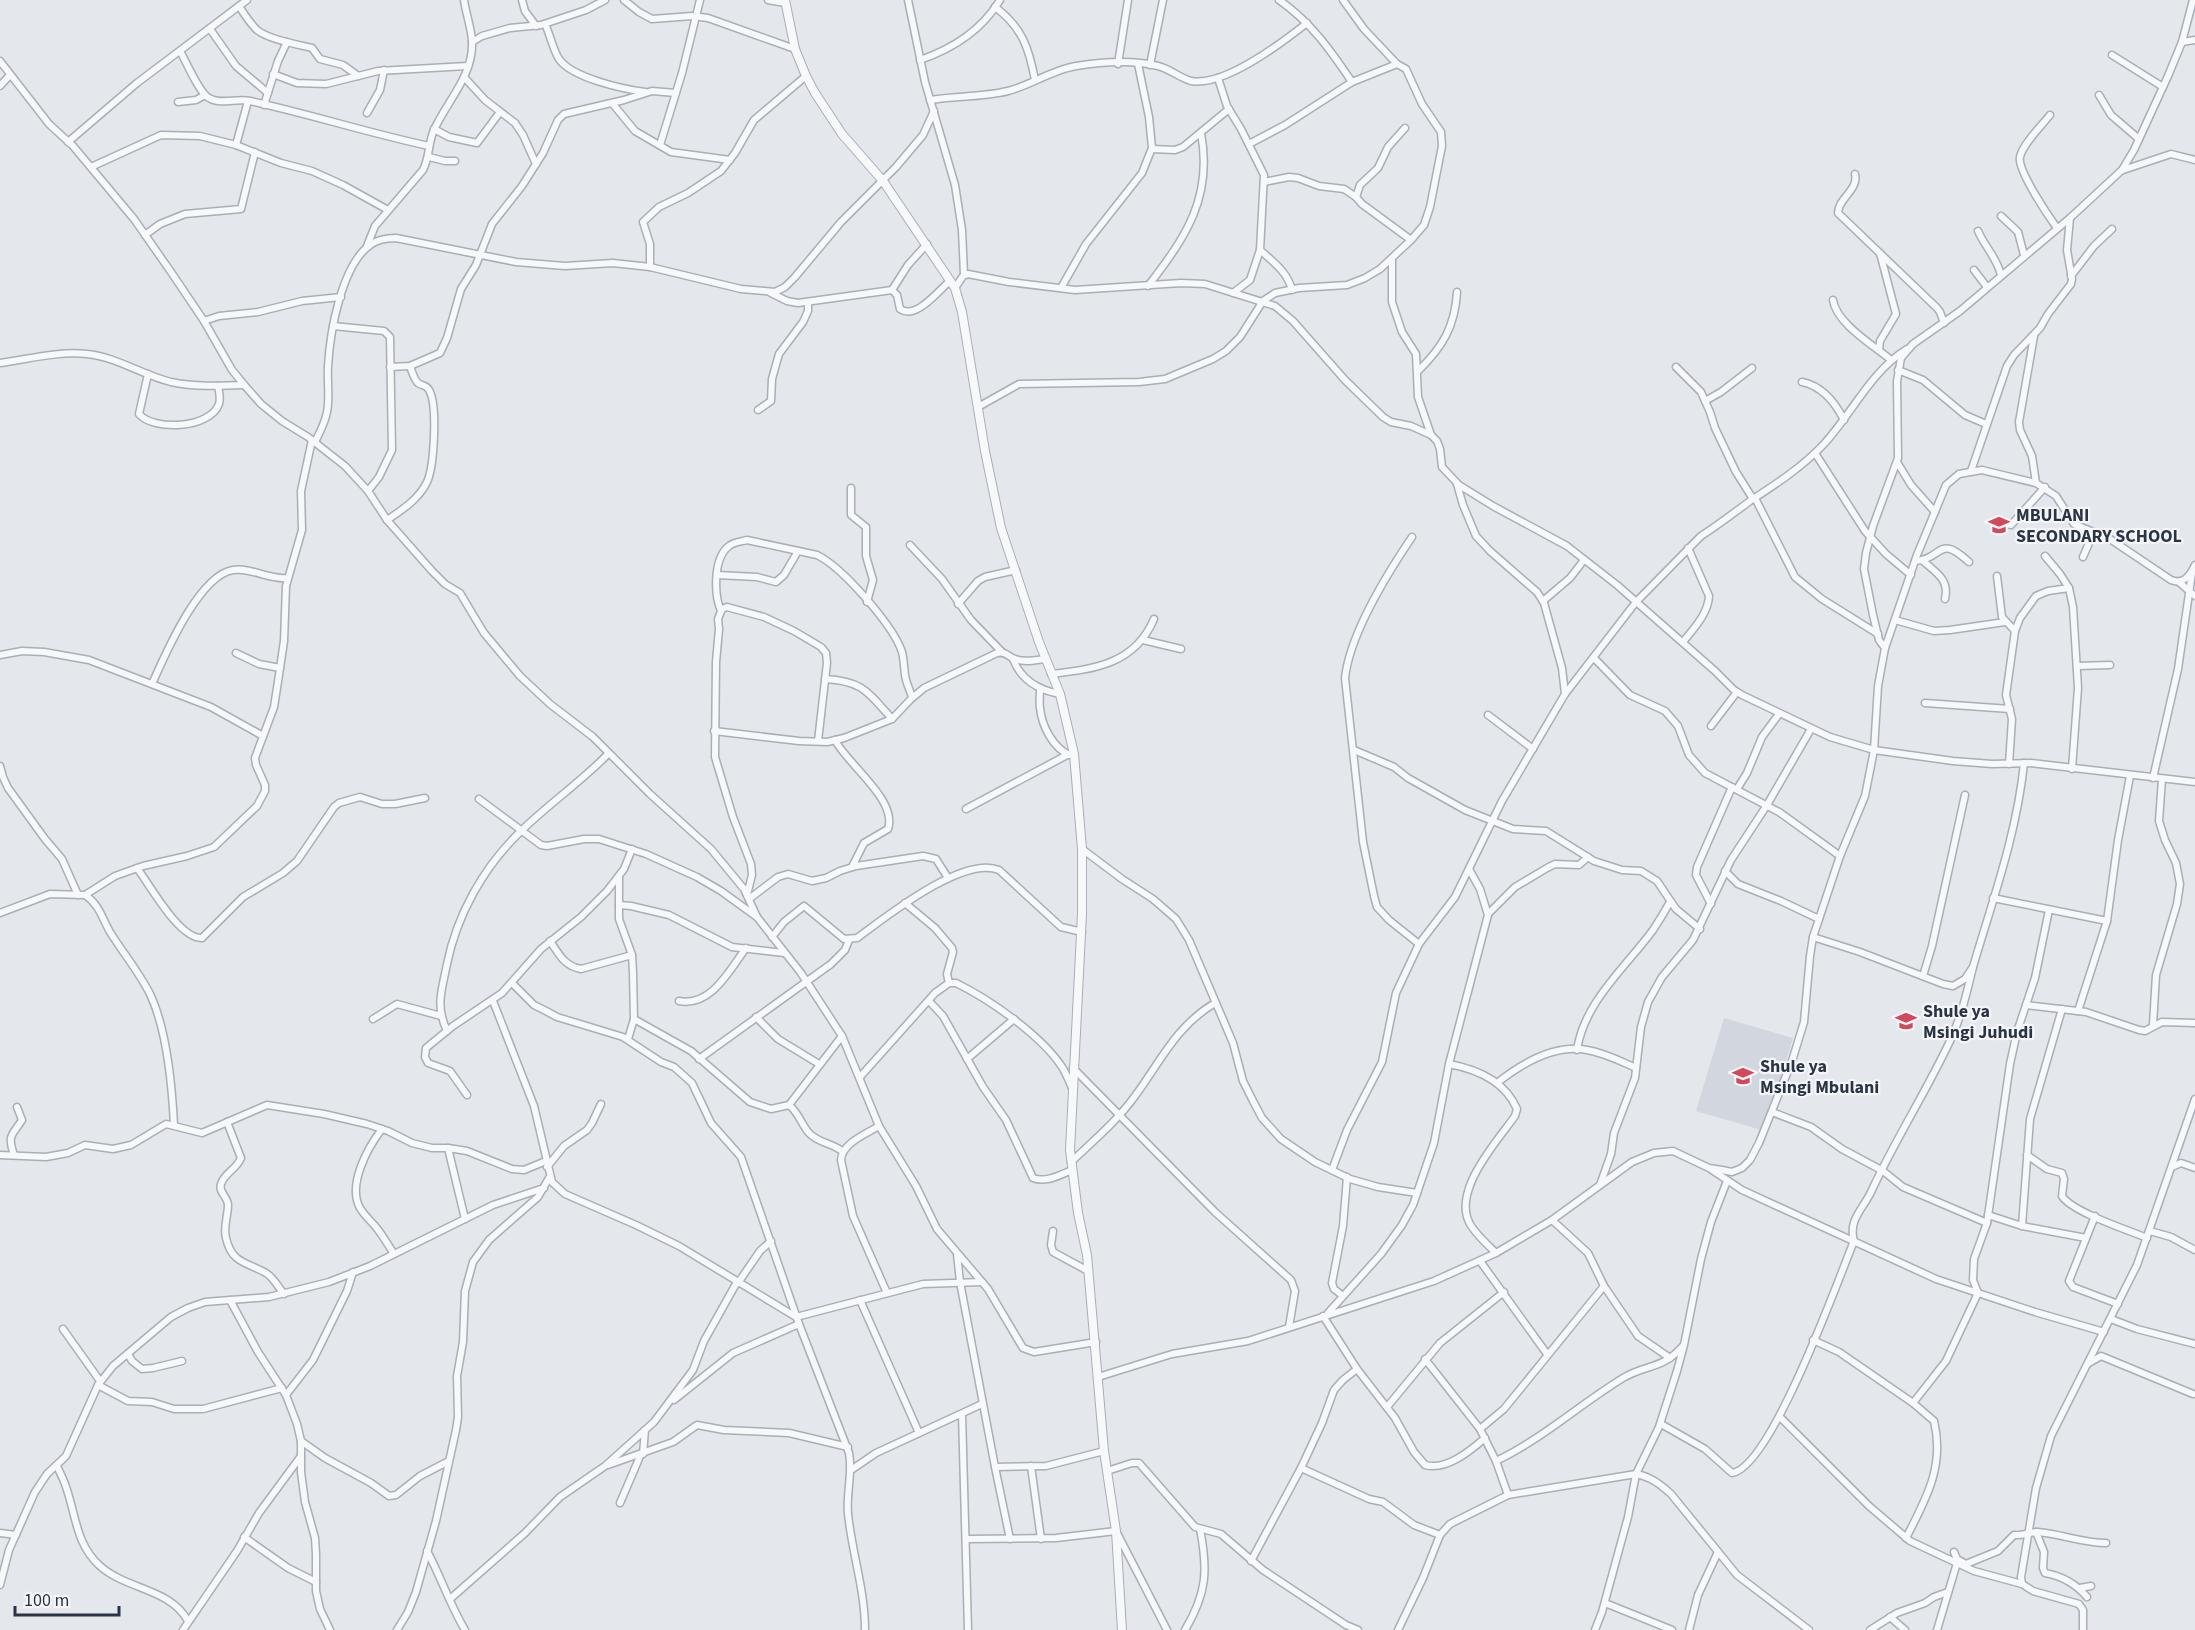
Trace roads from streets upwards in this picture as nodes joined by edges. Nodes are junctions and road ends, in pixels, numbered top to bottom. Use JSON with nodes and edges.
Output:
{"nodes":[{"id":1,"x":246,"y":0,"type":"edge"},
{"id":2,"x":464,"y":0,"type":"edge"},
{"id":3,"x":522,"y":0,"type":"edge"},
{"id":4,"x":605,"y":0,"type":"edge"},
{"id":5,"x":624,"y":0,"type":"edge"},
{"id":6,"x":700,"y":0,"type":"edge"},
{"id":7,"x":768,"y":0,"type":"edge"},
{"id":8,"x":908,"y":0,"type":"edge"},
{"id":9,"x":1000,"y":0,"type":"edge"},
{"id":10,"x":1128,"y":0,"type":"edge"},
{"id":11,"x":1163,"y":0,"type":"edge"},
{"id":12,"x":1280,"y":0,"type":"edge"},
{"id":13,"x":1342,"y":0,"type":"edge"},
{"id":14,"x":2193,"y":0,"type":"edge"},
{"id":15,"x":785,"y":1,"type":"edge"},
{"id":16,"x":1289,"y":3,"type":"edge"},
{"id":17,"x":239,"y":6,"type":"junction"},
{"id":18,"x":995,"y":7,"type":"junction"},
{"id":19,"x":697,"y":17,"type":"junction"},
{"id":20,"x":1307,"y":22,"type":"junction"},
{"id":21,"x":545,"y":24,"type":"junction"},
{"id":22,"x":536,"y":26,"type":"junction"},
{"id":23,"x":210,"y":29,"type":"junction"},
{"id":24,"x":2195,"y":40,"type":"edge"},
{"id":25,"x":287,"y":42,"type":"junction"},
{"id":26,"x":472,"y":42,"type":"junction"},
{"id":27,"x":2182,"y":42,"type":"junction"},
{"id":28,"x":795,"y":50,"type":"junction"},
{"id":29,"x":180,"y":51,"type":"junction"},
{"id":30,"x":2112,"y":55,"type":"dead end"},
{"id":31,"x":920,"y":60,"type":"junction"},
{"id":32,"x":0,"y":61,"type":"edge"},
{"id":33,"x":1118,"y":64,"type":"junction"},
{"id":34,"x":1138,"y":64,"type":"junction"},
{"id":35,"x":1396,"y":64,"type":"junction"},
{"id":36,"x":1149,"y":65,"type":"junction"},
{"id":37,"x":467,"y":66,"type":"junction"},
{"id":38,"x":384,"y":70,"type":"junction"},
{"id":39,"x":273,"y":74,"type":"junction"},
{"id":40,"x":10,"y":75,"type":"junction"},
{"id":41,"x":358,"y":76,"type":"junction"},
{"id":42,"x":806,"y":76,"type":"junction"},
{"id":43,"x":464,"y":77,"type":"junction"},
{"id":44,"x":1218,"y":78,"type":"junction"},
{"id":45,"x":1035,"y":80,"type":"junction"},
{"id":46,"x":1352,"y":82,"type":"junction"},
{"id":47,"x":0,"y":86,"type":"edge"},
{"id":48,"x":2163,"y":87,"type":"junction"},
{"id":49,"x":647,"y":92,"type":"junction"},
{"id":50,"x":268,"y":93,"type":"junction"},
{"id":51,"x":676,"y":93,"type":"junction"},
{"id":52,"x":205,"y":95,"type":"junction"},
{"id":53,"x":2099,"y":95,"type":"dead end"},
{"id":54,"x":930,"y":100,"type":"junction"},
{"id":55,"x":248,"y":101,"type":"junction"},
{"id":56,"x":178,"y":102,"type":"dead end"},
{"id":57,"x":612,"y":102,"type":"junction"},
{"id":58,"x":264,"y":105,"type":"junction"},
{"id":59,"x":1229,"y":109,"type":"junction"},
{"id":60,"x":934,"y":111,"type":"junction"},
{"id":61,"x":500,"y":112,"type":"junction"},
{"id":62,"x":367,"y":113,"type":"dead end"},
{"id":63,"x":2050,"y":115,"type":"dead end"},
{"id":64,"x":1405,"y":128,"type":"dead end"},
{"id":65,"x":434,"y":129,"type":"junction"},
{"id":66,"x":1201,"y":133,"type":"junction"},
{"id":67,"x":2139,"y":140,"type":"junction"},
{"id":68,"x":68,"y":142,"type":"junction"},
{"id":69,"x":1249,"y":144,"type":"junction"},
{"id":70,"x":236,"y":145,"type":"junction"},
{"id":71,"x":660,"y":145,"type":"junction"},
{"id":72,"x":429,"y":146,"type":"junction"},
{"id":73,"x":1152,"y":149,"type":"junction"},
{"id":74,"x":255,"y":152,"type":"junction"},
{"id":75,"x":429,"y":157,"type":"junction"},
{"id":76,"x":730,"y":160,"type":"junction"},
{"id":77,"x":2195,"y":160,"type":"edge"},
{"id":78,"x":455,"y":161,"type":"dead end"},
{"id":79,"x":536,"y":164,"type":"junction"},
{"id":80,"x":91,"y":167,"type":"junction"},
{"id":81,"x":2122,"y":170,"type":"junction"},
{"id":82,"x":1855,"y":174,"type":"dead end"},
{"id":83,"x":883,"y":181,"type":"junction"},
{"id":84,"x":1264,"y":182,"type":"junction"},
{"id":85,"x":1356,"y":197,"type":"junction"},
{"id":86,"x":388,"y":210,"type":"junction"},
{"id":87,"x":2001,"y":216,"type":"dead end"},
{"id":88,"x":2070,"y":218,"type":"junction"},
{"id":89,"x":2057,"y":228,"type":"junction"},
{"id":90,"x":2112,"y":229,"type":"dead end"},
{"id":91,"x":1978,"y":231,"type":"dead end"},
{"id":92,"x":144,"y":235,"type":"junction"},
{"id":93,"x":1412,"y":240,"type":"junction"},
{"id":94,"x":927,"y":244,"type":"junction"},
{"id":95,"x":366,"y":248,"type":"junction"},
{"id":96,"x":1260,"y":250,"type":"junction"},
{"id":97,"x":1880,"y":253,"type":"junction"},
{"id":98,"x":480,"y":255,"type":"junction"},
{"id":99,"x":2024,"y":255,"type":"junction"},
{"id":100,"x":1392,"y":258,"type":"junction"},
{"id":101,"x":650,"y":267,"type":"junction"},
{"id":102,"x":1974,"y":270,"type":"dead end"},
{"id":103,"x":964,"y":274,"type":"junction"},
{"id":104,"x":2001,"y":275,"type":"junction"},
{"id":105,"x":2072,"y":276,"type":"junction"},
{"id":106,"x":950,"y":281,"type":"junction"},
{"id":107,"x":1148,"y":286,"type":"junction"},
{"id":108,"x":1987,"y":287,"type":"junction"},
{"id":109,"x":955,"y":288,"type":"junction"},
{"id":110,"x":1061,"y":288,"type":"junction"},
{"id":111,"x":892,"y":290,"type":"junction"},
{"id":112,"x":1292,"y":290,"type":"junction"},
{"id":113,"x":769,"y":292,"type":"junction"},
{"id":114,"x":1457,"y":292,"type":"dead end"},
{"id":115,"x":1233,"y":293,"type":"junction"},
{"id":116,"x":341,"y":297,"type":"junction"},
{"id":117,"x":1833,"y":300,"type":"dead end"},
{"id":118,"x":1263,"y":301,"type":"junction"},
{"id":119,"x":808,"y":303,"type":"junction"},
{"id":120,"x":204,"y":321,"type":"junction"},
{"id":121,"x":1944,"y":323,"type":"junction"},
{"id":122,"x":333,"y":326,"type":"junction"},
{"id":123,"x":2034,"y":336,"type":"junction"},
{"id":124,"x":1907,"y":349,"type":"junction"},
{"id":125,"x":1879,"y":350,"type":"junction"},
{"id":126,"x":1891,"y":360,"type":"junction"},
{"id":127,"x":0,"y":363,"type":"edge"},
{"id":128,"x":410,"y":366,"type":"junction"},
{"id":129,"x":390,"y":367,"type":"junction"},
{"id":130,"x":1676,"y":367,"type":"dead end"},
{"id":131,"x":1752,"y":368,"type":"dead end"},
{"id":132,"x":1898,"y":370,"type":"junction"},
{"id":133,"x":1418,"y":371,"type":"junction"},
{"id":134,"x":148,"y":374,"type":"junction"},
{"id":135,"x":1802,"y":382,"type":"dead end"},
{"id":136,"x":244,"y":385,"type":"junction"},
{"id":137,"x":218,"y":386,"type":"junction"},
{"id":138,"x":1705,"y":401,"type":"junction"},
{"id":139,"x":978,"y":407,"type":"junction"},
{"id":140,"x":758,"y":410,"type":"dead end"},
{"id":141,"x":1844,"y":420,"type":"junction"},
{"id":142,"x":1986,"y":424,"type":"junction"},
{"id":143,"x":1431,"y":435,"type":"junction"},
{"id":144,"x":313,"y":441,"type":"junction"},
{"id":145,"x":1815,"y":453,"type":"junction"},
{"id":146,"x":1897,"y":462,"type":"junction"},
{"id":147,"x":1971,"y":471,"type":"junction"},
{"id":148,"x":1457,"y":483,"type":"junction"},
{"id":149,"x":2036,"y":483,"type":"junction"},
{"id":150,"x":851,"y":488,"type":"dead end"},
{"id":151,"x":2044,"y":488,"type":"junction"},
{"id":152,"x":368,"y":491,"type":"junction"},
{"id":153,"x":1754,"y":499,"type":"junction"},
{"id":154,"x":1935,"y":512,"type":"junction"},
{"id":155,"x":387,"y":520,"type":"junction"},
{"id":156,"x":2004,"y":524,"type":"dead end"},
{"id":157,"x":2076,"y":526,"type":"junction"},
{"id":158,"x":1412,"y":537,"type":"dead end"},
{"id":159,"x":1870,"y":537,"type":"junction"},
{"id":160,"x":910,"y":545,"type":"dead end"},
{"id":161,"x":1688,"y":548,"type":"junction"},
{"id":162,"x":798,"y":551,"type":"junction"},
{"id":163,"x":2044,"y":556,"type":"dead end"},
{"id":164,"x":2083,"y":557,"type":"dead end"},
{"id":165,"x":1584,"y":560,"type":"junction"},
{"id":166,"x":1919,"y":560,"type":"junction"},
{"id":167,"x":1969,"y":562,"type":"dead end"},
{"id":168,"x":2195,"y":565,"type":"edge"},
{"id":169,"x":1016,"y":570,"type":"junction"},
{"id":170,"x":2192,"y":573,"type":"junction"},
{"id":171,"x":717,"y":575,"type":"junction"},
{"id":172,"x":1911,"y":575,"type":"junction"},
{"id":173,"x":1997,"y":576,"type":"dead end"},
{"id":174,"x":287,"y":578,"type":"junction"},
{"id":175,"x":2180,"y":582,"type":"junction"},
{"id":176,"x":2069,"y":588,"type":"junction"},
{"id":177,"x":2192,"y":594,"type":"edge"},
{"id":178,"x":1945,"y":599,"type":"dead end"},
{"id":179,"x":1543,"y":601,"type":"junction"},
{"id":180,"x":867,"y":602,"type":"junction"},
{"id":181,"x":1636,"y":602,"type":"junction"},
{"id":182,"x":958,"y":604,"type":"junction"},
{"id":183,"x":721,"y":611,"type":"junction"},
{"id":184,"x":1154,"y":619,"type":"dead end"},
{"id":185,"x":1895,"y":620,"type":"junction"},
{"id":186,"x":2005,"y":622,"type":"junction"},
{"id":187,"x":2015,"y":631,"type":"junction"},
{"id":188,"x":1878,"y":634,"type":"junction"},
{"id":189,"x":1143,"y":640,"type":"junction"},
{"id":190,"x":1683,"y":642,"type":"junction"},
{"id":191,"x":1885,"y":648,"type":"junction"},
{"id":192,"x":1181,"y":649,"type":"dead end"},
{"id":193,"x":1002,"y":652,"type":"junction"},
{"id":194,"x":236,"y":653,"type":"dead end"},
{"id":195,"x":0,"y":655,"type":"edge"},
{"id":196,"x":1594,"y":658,"type":"junction"},
{"id":197,"x":1013,"y":659,"type":"junction"},
{"id":198,"x":1045,"y":659,"type":"junction"},
{"id":199,"x":2110,"y":664,"type":"dead end"},
{"id":200,"x":2077,"y":666,"type":"junction"},
{"id":201,"x":280,"y":668,"type":"junction"},
{"id":202,"x":1051,"y":674,"type":"junction"},
{"id":203,"x":825,"y":679,"type":"junction"},
{"id":204,"x":152,"y":684,"type":"junction"},
{"id":205,"x":1040,"y":689,"type":"junction"},
{"id":206,"x":1737,"y":692,"type":"junction"},
{"id":207,"x":1060,"y":694,"type":"junction"},
{"id":208,"x":1565,"y":694,"type":"junction"},
{"id":209,"x":912,"y":697,"type":"junction"},
{"id":210,"x":1925,"y":703,"type":"dead end"},
{"id":211,"x":2010,"y":709,"type":"junction"},
{"id":212,"x":1779,"y":714,"type":"junction"},
{"id":213,"x":1488,"y":715,"type":"dead end"},
{"id":214,"x":892,"y":719,"type":"junction"},
{"id":215,"x":1711,"y":726,"type":"dead end"},
{"id":216,"x":1811,"y":729,"type":"junction"},
{"id":217,"x":714,"y":730,"type":"junction"},
{"id":218,"x":263,"y":736,"type":"junction"},
{"id":219,"x":836,"y":740,"type":"junction"},
{"id":220,"x":818,"y":741,"type":"junction"},
{"id":221,"x":1533,"y":749,"type":"junction"},
{"id":222,"x":1354,"y":750,"type":"junction"},
{"id":223,"x":1874,"y":750,"type":"junction"},
{"id":224,"x":608,"y":754,"type":"junction"},
{"id":225,"x":1070,"y":755,"type":"junction"},
{"id":226,"x":2024,"y":763,"type":"junction"},
{"id":227,"x":2009,"y":764,"type":"junction"},
{"id":228,"x":0,"y":766,"type":"edge"},
{"id":229,"x":2072,"y":769,"type":"junction"},
{"id":230,"x":2130,"y":776,"type":"junction"},
{"id":231,"x":2153,"y":778,"type":"junction"},
{"id":232,"x":2162,"y":779,"type":"junction"},
{"id":233,"x":2195,"y":782,"type":"edge"},
{"id":234,"x":1735,"y":788,"type":"junction"},
{"id":235,"x":1965,"y":795,"type":"dead end"},
{"id":236,"x":425,"y":798,"type":"dead end"},
{"id":237,"x":479,"y":799,"type":"dead end"},
{"id":238,"x":1767,"y":805,"type":"junction"},
{"id":239,"x":966,"y":809,"type":"dead end"},
{"id":240,"x":1493,"y":821,"type":"junction"},
{"id":241,"x":521,"y":831,"type":"junction"},
{"id":242,"x":632,"y":849,"type":"junction"},
{"id":243,"x":1082,"y":849,"type":"junction"},
{"id":244,"x":1840,"y":856,"type":"junction"},
{"id":245,"x":1588,"y":857,"type":"junction"},
{"id":246,"x":852,"y":867,"type":"junction"},
{"id":247,"x":137,"y":868,"type":"junction"},
{"id":248,"x":1469,"y":869,"type":"junction"},
{"id":249,"x":1725,"y":871,"type":"junction"},
{"id":250,"x":619,"y":878,"type":"junction"},
{"id":251,"x":948,"y":878,"type":"junction"},
{"id":252,"x":82,"y":895,"type":"junction"},
{"id":253,"x":748,"y":897,"type":"junction"},
{"id":254,"x":1993,"y":898,"type":"junction"},
{"id":255,"x":1670,"y":902,"type":"junction"},
{"id":256,"x":905,"y":903,"type":"junction"},
{"id":257,"x":1711,"y":904,"type":"junction"},
{"id":258,"x":619,"y":905,"type":"junction"},
{"id":259,"x":2049,"y":910,"type":"junction"},
{"id":260,"x":0,"y":913,"type":"edge"},
{"id":261,"x":1489,"y":913,"type":"junction"},
{"id":262,"x":758,"y":917,"type":"junction"},
{"id":263,"x":1819,"y":919,"type":"junction"},
{"id":264,"x":2107,"y":921,"type":"junction"},
{"id":265,"x":1700,"y":929,"type":"junction"},
{"id":266,"x":1082,"y":932,"type":"junction"},
{"id":267,"x":772,"y":937,"type":"junction"},
{"id":268,"x":1813,"y":937,"type":"junction"},
{"id":269,"x":849,"y":940,"type":"junction"},
{"id":270,"x":550,"y":941,"type":"junction"},
{"id":271,"x":1419,"y":944,"type":"junction"},
{"id":272,"x":746,"y":948,"type":"junction"},
{"id":273,"x":784,"y":953,"type":"junction"},
{"id":274,"x":632,"y":955,"type":"junction"},
{"id":275,"x":1973,"y":967,"type":"junction"},
{"id":276,"x":1923,"y":976,"type":"junction"},
{"id":277,"x":806,"y":980,"type":"junction"},
{"id":278,"x":512,"y":983,"type":"junction"},
{"id":279,"x":949,"y":983,"type":"junction"},
{"id":280,"x":493,"y":1000,"type":"junction"},
{"id":281,"x":929,"y":1000,"type":"junction"},
{"id":282,"x":679,"y":1001,"type":"dead end"},
{"id":283,"x":1215,"y":1003,"type":"junction"},
{"id":284,"x":2026,"y":1005,"type":"junction"},
{"id":285,"x":2062,"y":1009,"type":"junction"},
{"id":286,"x":2078,"y":1011,"type":"junction"},
{"id":287,"x":441,"y":1016,"type":"junction"},
{"id":288,"x":756,"y":1017,"type":"junction"},
{"id":289,"x":373,"y":1019,"type":"dead end"},
{"id":290,"x":634,"y":1019,"type":"junction"},
{"id":291,"x":1014,"y":1019,"type":"junction"},
{"id":292,"x":2195,"y":1023,"type":"edge"},
{"id":293,"x":2153,"y":1025,"type":"junction"},
{"id":294,"x":447,"y":1031,"type":"junction"},
{"id":295,"x":842,"y":1036,"type":"junction"},
{"id":296,"x":628,"y":1040,"type":"junction"},
{"id":297,"x":1577,"y":1050,"type":"junction"},
{"id":298,"x":699,"y":1059,"type":"junction"},
{"id":299,"x":967,"y":1059,"type":"junction"},
{"id":300,"x":819,"y":1064,"type":"junction"},
{"id":301,"x":1449,"y":1064,"type":"junction"},
{"id":302,"x":1073,"y":1068,"type":"junction"},
{"id":303,"x":1636,"y":1068,"type":"junction"},
{"id":304,"x":860,"y":1077,"type":"junction"},
{"id":305,"x":1497,"y":1083,"type":"junction"},
{"id":306,"x":1072,"y":1088,"type":"junction"},
{"id":307,"x":467,"y":1095,"type":"dead end"},
{"id":308,"x":2195,"y":1099,"type":"edge"},
{"id":309,"x":601,"y":1104,"type":"dead end"},
{"id":310,"x":789,"y":1105,"type":"junction"},
{"id":311,"x":17,"y":1107,"type":"dead end"},
{"id":312,"x":1772,"y":1112,"type":"junction"},
{"id":313,"x":1120,"y":1114,"type":"junction"},
{"id":314,"x":227,"y":1122,"type":"junction"},
{"id":315,"x":174,"y":1125,"type":"junction"},
{"id":316,"x":879,"y":1126,"type":"junction"},
{"id":317,"x":382,"y":1129,"type":"junction"},
{"id":318,"x":448,"y":1148,"type":"junction"},
{"id":319,"x":842,"y":1151,"type":"junction"},
{"id":320,"x":0,"y":1155,"type":"edge"},
{"id":321,"x":14,"y":1155,"type":"junction"},
{"id":322,"x":2027,"y":1155,"type":"junction"},
{"id":323,"x":546,"y":1164,"type":"junction"},
{"id":324,"x":1072,"y":1166,"type":"junction"},
{"id":325,"x":1709,"y":1167,"type":"junction"},
{"id":326,"x":2171,"y":1167,"type":"junction"},
{"id":327,"x":2195,"y":1168,"type":"edge"},
{"id":328,"x":1332,"y":1170,"type":"junction"},
{"id":329,"x":1881,"y":1170,"type":"junction"},
{"id":330,"x":1347,"y":1177,"type":"junction"},
{"id":331,"x":549,"y":1178,"type":"junction"},
{"id":332,"x":1727,"y":1181,"type":"junction"},
{"id":333,"x":1600,"y":1185,"type":"junction"},
{"id":334,"x":543,"y":1190,"type":"junction"},
{"id":335,"x":561,"y":1191,"type":"junction"},
{"id":336,"x":1417,"y":1193,"type":"junction"},
{"id":337,"x":1988,"y":1215,"type":"junction"},
{"id":338,"x":2095,"y":1216,"type":"junction"},
{"id":339,"x":465,"y":1219,"type":"junction"},
{"id":340,"x":1552,"y":1220,"type":"junction"},
{"id":341,"x":1987,"y":1223,"type":"junction"},
{"id":342,"x":2022,"y":1226,"type":"junction"},
{"id":343,"x":1053,"y":1231,"type":"dead end"},
{"id":344,"x":2150,"y":1231,"type":"junction"},
{"id":345,"x":2086,"y":1238,"type":"junction"},
{"id":346,"x":2147,"y":1238,"type":"junction"},
{"id":347,"x":771,"y":1241,"type":"junction"},
{"id":348,"x":1854,"y":1241,"type":"junction"},
{"id":349,"x":2195,"y":1250,"type":"edge"},
{"id":350,"x":957,"y":1253,"type":"junction"},
{"id":351,"x":1496,"y":1253,"type":"junction"},
{"id":352,"x":394,"y":1254,"type":"junction"},
{"id":353,"x":1480,"y":1261,"type":"junction"},
{"id":354,"x":1088,"y":1271,"type":"junction"},
{"id":355,"x":353,"y":1272,"type":"junction"},
{"id":356,"x":737,"y":1282,"type":"junction"},
{"id":357,"x":960,"y":1282,"type":"junction"},
{"id":358,"x":982,"y":1282,"type":"junction"},
{"id":359,"x":1604,"y":1286,"type":"junction"},
{"id":360,"x":1504,"y":1292,"type":"junction"},
{"id":361,"x":887,"y":1293,"type":"junction"},
{"id":362,"x":1978,"y":1293,"type":"junction"},
{"id":363,"x":284,"y":1294,"type":"junction"},
{"id":364,"x":1343,"y":1296,"type":"junction"},
{"id":365,"x":230,"y":1300,"type":"junction"},
{"id":366,"x":860,"y":1300,"type":"junction"},
{"id":367,"x":2118,"y":1304,"type":"junction"},
{"id":368,"x":1325,"y":1316,"type":"junction"},
{"id":369,"x":796,"y":1317,"type":"junction"},
{"id":370,"x":2111,"y":1319,"type":"junction"},
{"id":371,"x":799,"y":1324,"type":"junction"},
{"id":372,"x":1289,"y":1327,"type":"junction"},
{"id":373,"x":63,"y":1329,"type":"dead end"},
{"id":374,"x":2104,"y":1332,"type":"junction"},
{"id":375,"x":1813,"y":1340,"type":"junction"},
{"id":376,"x":1096,"y":1342,"type":"junction"},
{"id":377,"x":2195,"y":1344,"type":"edge"},
{"id":378,"x":1684,"y":1345,"type":"junction"},
{"id":379,"x":128,"y":1354,"type":"junction"},
{"id":380,"x":1547,"y":1354,"type":"junction"},
{"id":381,"x":1670,"y":1358,"type":"junction"},
{"id":382,"x":1425,"y":1359,"type":"junction"},
{"id":383,"x":182,"y":1361,"type":"dead end"},
{"id":384,"x":2088,"y":1363,"type":"junction"},
{"id":385,"x":1357,"y":1369,"type":"junction"},
{"id":386,"x":1098,"y":1377,"type":"junction"},
{"id":387,"x":99,"y":1383,"type":"junction"},
{"id":388,"x":282,"y":1388,"type":"junction"},
{"id":389,"x":2193,"y":1394,"type":"dead end"},
{"id":390,"x":286,"y":1395,"type":"junction"},
{"id":391,"x":1913,"y":1403,"type":"junction"},
{"id":392,"x":669,"y":1404,"type":"junction"},
{"id":393,"x":982,"y":1404,"type":"junction"},
{"id":394,"x":1387,"y":1407,"type":"junction"},
{"id":395,"x":962,"y":1414,"type":"junction"},
{"id":396,"x":1780,"y":1417,"type":"junction"},
{"id":397,"x":1660,"y":1424,"type":"junction"},
{"id":398,"x":1480,"y":1429,"type":"junction"},
{"id":399,"x":645,"y":1430,"type":"junction"},
{"id":400,"x":919,"y":1433,"type":"junction"},
{"id":401,"x":1485,"y":1438,"type":"junction"},
{"id":402,"x":301,"y":1441,"type":"junction"},
{"id":403,"x":848,"y":1447,"type":"junction"},
{"id":404,"x":1104,"y":1451,"type":"junction"},
{"id":405,"x":642,"y":1454,"type":"junction"},
{"id":406,"x":301,"y":1455,"type":"junction"},
{"id":407,"x":1496,"y":1461,"type":"junction"},
{"id":408,"x":447,"y":1462,"type":"junction"},
{"id":409,"x":57,"y":1466,"type":"junction"},
{"id":410,"x":605,"y":1466,"type":"junction"},
{"id":411,"x":1031,"y":1466,"type":"junction"},
{"id":412,"x":995,"y":1467,"type":"junction"},
{"id":413,"x":1301,"y":1468,"type":"junction"},
{"id":414,"x":851,"y":1470,"type":"junction"},
{"id":415,"x":1107,"y":1471,"type":"junction"},
{"id":416,"x":1636,"y":1474,"type":"junction"},
{"id":417,"x":1508,"y":1495,"type":"junction"},
{"id":418,"x":620,"y":1503,"type":"dead end"},
{"id":419,"x":1200,"y":1529,"type":"junction"},
{"id":420,"x":1116,"y":1531,"type":"junction"},
{"id":421,"x":0,"y":1533,"type":"edge"},
{"id":422,"x":2032,"y":1533,"type":"junction"},
{"id":423,"x":16,"y":1534,"type":"junction"},
{"id":424,"x":1440,"y":1535,"type":"junction"},
{"id":425,"x":244,"y":1537,"type":"junction"},
{"id":426,"x":1906,"y":1538,"type":"junction"},
{"id":427,"x":967,"y":1539,"type":"junction"},
{"id":428,"x":1010,"y":1539,"type":"junction"},
{"id":429,"x":1041,"y":1539,"type":"junction"},
{"id":430,"x":2106,"y":1543,"type":"dead end"},
{"id":431,"x":427,"y":1551,"type":"junction"},
{"id":432,"x":1718,"y":1552,"type":"junction"},
{"id":433,"x":1954,"y":1552,"type":"dead end"},
{"id":434,"x":1251,"y":1561,"type":"junction"},
{"id":435,"x":1957,"y":1563,"type":"junction"},
{"id":436,"x":316,"y":1582,"type":"junction"},
{"id":437,"x":0,"y":1584,"type":"edge"},
{"id":438,"x":2022,"y":1584,"type":"junction"},
{"id":439,"x":2091,"y":1586,"type":"dead end"},
{"id":440,"x":2080,"y":1588,"type":"junction"},
{"id":441,"x":1948,"y":1592,"type":"junction"},
{"id":442,"x":2087,"y":1597,"type":"dead end"},
{"id":443,"x":450,"y":1599,"type":"junction"},
{"id":444,"x":1605,"y":1603,"type":"junction"},
{"id":445,"x":1890,"y":1617,"type":"junction"},
{"id":446,"x":188,"y":1621,"type":"junction"},
{"id":447,"x":183,"y":1630,"type":"edge"},
{"id":448,"x":330,"y":1630,"type":"edge"},
{"id":449,"x":397,"y":1630,"type":"edge"},
{"id":450,"x":465,"y":1630,"type":"edge"},
{"id":451,"x":865,"y":1630,"type":"edge"},
{"id":452,"x":968,"y":1630,"type":"edge"},
{"id":453,"x":1122,"y":1630,"type":"edge"},
{"id":454,"x":1167,"y":1630,"type":"edge"},
{"id":455,"x":1185,"y":1630,"type":"edge"},
{"id":456,"x":1358,"y":1630,"type":"edge"},
{"id":457,"x":1398,"y":1630,"type":"edge"},
{"id":458,"x":1595,"y":1630,"type":"edge"},
{"id":459,"x":1672,"y":1630,"type":"edge"},
{"id":460,"x":1689,"y":1630,"type":"edge"},
{"id":461,"x":1809,"y":1630,"type":"edge"},
{"id":462,"x":1870,"y":1630,"type":"edge"},
{"id":463,"x":1905,"y":1630,"type":"edge"},
{"id":464,"x":1936,"y":1630,"type":"edge"},
{"id":465,"x":2083,"y":1630,"type":"edge"}],
"edges":[{"from":1,"to":17,"type":"street"},
{"from":2,"to":26,"type":"street"},
{"from":3,"to":22,"type":"street"},
{"from":4,"to":21,"type":"street"},
{"from":5,"to":19,"type":"street"},
{"from":6,"to":19,"type":"street"},
{"from":7,"to":15,"type":"street"},
{"from":8,"to":31,"type":"street"},
{"from":9,"to":18,"type":"street"},
{"from":10,"to":33,"type":"street"},
{"from":11,"to":36,"type":"street"},
{"from":12,"to":16,"type":"street"},
{"from":13,"to":35,"type":"street"},
{"from":14,"to":27,"type":"street"},
{"from":15,"to":28,"type":"street"},
{"from":16,"to":20,"type":"street"},
{"from":17,"to":23,"type":"street"},
{"from":17,"to":25,"type":"street"},
{"from":18,"to":31,"type":"street"},
{"from":18,"to":45,"type":"street"},
{"from":19,"to":28,"type":"street"},
{"from":19,"to":51,"type":"street"},
{"from":20,"to":44,"type":"street"},
{"from":20,"to":46,"type":"street"},
{"from":21,"to":22,"type":"street"},
{"from":21,"to":49,"type":"street"},
{"from":22,"to":26,"type":"street"},
{"from":23,"to":29,"type":"street"},
{"from":23,"to":50,"type":"street"},
{"from":24,"to":27,"type":"street"},
{"from":25,"to":39,"type":"street"},
{"from":25,"to":41,"type":"street"},
{"from":26,"to":37,"type":"street"},
{"from":27,"to":48,"type":"street"},
{"from":28,"to":42,"type":"street"},
{"from":29,"to":52,"type":"street"},
{"from":29,"to":68,"type":"street"},
{"from":30,"to":48,"type":"street"},
{"from":31,"to":54,"type":"street"},
{"from":32,"to":40,"type":"street"},
{"from":33,"to":34,"type":"street"},
{"from":33,"to":45,"type":"street"},
{"from":34,"to":36,"type":"street"},
{"from":34,"to":73,"type":"street"},
{"from":35,"to":46,"type":"street"},
{"from":35,"to":93,"type":"street"},
{"from":36,"to":44,"type":"street"},
{"from":37,"to":38,"type":"street"},
{"from":37,"to":43,"type":"street"},
{"from":38,"to":41,"type":"street"},
{"from":38,"to":62,"type":"street"},
{"from":39,"to":41,"type":"street"},
{"from":39,"to":50,"type":"street"},
{"from":40,"to":47,"type":"street"},
{"from":40,"to":68,"type":"street"},
{"from":42,"to":76,"type":"street"},
{"from":42,"to":83,"type":"street"},
{"from":43,"to":61,"type":"street"},
{"from":43,"to":65,"type":"street"},
{"from":44,"to":59,"type":"street"},
{"from":45,"to":54,"type":"street"},
{"from":46,"to":69,"type":"street"},
{"from":48,"to":67,"type":"street"},
{"from":49,"to":51,"type":"street"},
{"from":49,"to":57,"type":"street"},
{"from":50,"to":58,"type":"street"},
{"from":51,"to":71,"type":"street"},
{"from":52,"to":55,"type":"street"},
{"from":52,"to":56,"type":"street"},
{"from":53,"to":67,"type":"street"},
{"from":54,"to":60,"type":"street"},
{"from":55,"to":58,"type":"street"},
{"from":55,"to":70,"type":"street"},
{"from":57,"to":71,"type":"street"},
{"from":57,"to":79,"type":"street"},
{"from":58,"to":72,"type":"street"},
{"from":59,"to":66,"type":"street"},
{"from":59,"to":69,"type":"street"},
{"from":60,"to":83,"type":"street"},
{"from":60,"to":103,"type":"street"},
{"from":61,"to":65,"type":"street"},
{"from":61,"to":79,"type":"street"},
{"from":63,"to":89,"type":"street"},
{"from":64,"to":85,"type":"street"},
{"from":65,"to":72,"type":"street"},
{"from":66,"to":73,"type":"street"},
{"from":66,"to":107,"type":"street"},
{"from":67,"to":81,"type":"street"},
{"from":68,"to":80,"type":"street"},
{"from":69,"to":84,"type":"street"},
{"from":70,"to":74,"type":"street"},
{"from":70,"to":80,"type":"street"},
{"from":71,"to":76,"type":"street"},
{"from":72,"to":75,"type":"street"},
{"from":73,"to":110,"type":"street"},
{"from":74,"to":86,"type":"street"},
{"from":74,"to":92,"type":"street"},
{"from":75,"to":78,"type":"street"},
{"from":75,"to":86,"type":"street"},
{"from":76,"to":101,"type":"street"},
{"from":77,"to":81,"type":"street"},
{"from":79,"to":98,"type":"street"},
{"from":80,"to":92,"type":"street"},
{"from":81,"to":88,"type":"street"},
{"from":82,"to":97,"type":"street"},
{"from":83,"to":94,"type":"street"},
{"from":83,"to":113,"type":"street"},
{"from":84,"to":85,"type":"street"},
{"from":84,"to":96,"type":"street"},
{"from":85,"to":93,"type":"street"},
{"from":86,"to":95,"type":"street"},
{"from":87,"to":99,"type":"street"},
{"from":88,"to":89,"type":"street"},
{"from":88,"to":105,"type":"street"},
{"from":89,"to":99,"type":"street"},
{"from":90,"to":105,"type":"street"},
{"from":91,"to":104,"type":"street"},
{"from":92,"to":120,"type":"street"},
{"from":93,"to":100,"type":"street"},
{"from":94,"to":106,"type":"street"},
{"from":94,"to":111,"type":"street"},
{"from":95,"to":98,"type":"street"},
{"from":95,"to":116,"type":"street"},
{"from":96,"to":112,"type":"street"},
{"from":96,"to":115,"type":"street"},
{"from":97,"to":121,"type":"street"},
{"from":97,"to":125,"type":"street"},
{"from":98,"to":101,"type":"street"},
{"from":98,"to":128,"type":"street"},
{"from":99,"to":104,"type":"street"},
{"from":100,"to":112,"type":"street"},
{"from":100,"to":133,"type":"street"},
{"from":101,"to":113,"type":"street"},
{"from":102,"to":108,"type":"street"},
{"from":103,"to":109,"type":"street"},
{"from":103,"to":110,"type":"street"},
{"from":104,"to":108,"type":"street"},
{"from":105,"to":123,"type":"street"},
{"from":106,"to":109,"type":"street"},
{"from":106,"to":111,"type":"street"},
{"from":107,"to":110,"type":"street"},
{"from":107,"to":115,"type":"street"},
{"from":108,"to":121,"type":"street"},
{"from":109,"to":139,"type":"street"},
{"from":111,"to":119,"type":"street"},
{"from":112,"to":118,"type":"street"},
{"from":113,"to":119,"type":"street"},
{"from":114,"to":133,"type":"street"},
{"from":115,"to":118,"type":"street"},
{"from":116,"to":120,"type":"street"},
{"from":116,"to":122,"type":"street"},
{"from":117,"to":125,"type":"street"},
{"from":118,"to":139,"type":"street"},
{"from":118,"to":143,"type":"street"},
{"from":119,"to":140,"type":"street"},
{"from":120,"to":136,"type":"street"},
{"from":121,"to":124,"type":"street"},
{"from":122,"to":129,"type":"street"},
{"from":122,"to":144,"type":"street"},
{"from":123,"to":142,"type":"street"},
{"from":123,"to":149,"type":"street"},
{"from":124,"to":126,"type":"street"},
{"from":124,"to":132,"type":"street"},
{"from":125,"to":126,"type":"street"},
{"from":126,"to":141,"type":"street"},
{"from":127,"to":134,"type":"street"},
{"from":128,"to":129,"type":"street"},
{"from":128,"to":155,"type":"street"},
{"from":129,"to":152,"type":"street"},
{"from":130,"to":138,"type":"street"},
{"from":131,"to":138,"type":"street"},
{"from":132,"to":142,"type":"street"},
{"from":132,"to":146,"type":"street"},
{"from":133,"to":143,"type":"street"},
{"from":134,"to":137,"type":"street"},
{"from":134,"to":137,"type":"street"},
{"from":135,"to":141,"type":"street"},
{"from":136,"to":137,"type":"street"},
{"from":136,"to":144,"type":"street"},
{"from":138,"to":153,"type":"street"},
{"from":139,"to":169,"type":"street"},
{"from":141,"to":145,"type":"street"},
{"from":142,"to":147,"type":"street"},
{"from":143,"to":148,"type":"street"},
{"from":144,"to":152,"type":"street"},
{"from":144,"to":174,"type":"street"},
{"from":145,"to":153,"type":"street"},
{"from":145,"to":159,"type":"street"},
{"from":146,"to":154,"type":"street"},
{"from":146,"to":159,"type":"street"},
{"from":147,"to":149,"type":"street"},
{"from":147,"to":154,"type":"street"},
{"from":148,"to":165,"type":"street"},
{"from":148,"to":179,"type":"street"},
{"from":149,"to":151,"type":"street"},
{"from":150,"to":180,"type":"street"},
{"from":151,"to":156,"type":"street"},
{"from":151,"to":157,"type":"street"},
{"from":152,"to":155,"type":"street"},
{"from":153,"to":161,"type":"street"},
{"from":153,"to":188,"type":"street"},
{"from":154,"to":166,"type":"street"},
{"from":155,"to":224,"type":"street"},
{"from":157,"to":164,"type":"street"},
{"from":157,"to":175,"type":"street"},
{"from":158,"to":222,"type":"street"},
{"from":159,"to":172,"type":"street"},
{"from":159,"to":188,"type":"street"},
{"from":160,"to":182,"type":"street"},
{"from":161,"to":181,"type":"street"},
{"from":161,"to":190,"type":"street"},
{"from":162,"to":171,"type":"street"},
{"from":162,"to":171,"type":"street"},
{"from":162,"to":180,"type":"street"},
{"from":163,"to":176,"type":"street"},
{"from":165,"to":179,"type":"street"},
{"from":165,"to":181,"type":"street"},
{"from":166,"to":167,"type":"street"},
{"from":166,"to":172,"type":"street"},
{"from":166,"to":178,"type":"street"},
{"from":168,"to":170,"type":"street"},
{"from":169,"to":182,"type":"street"},
{"from":169,"to":198,"type":"street"},
{"from":170,"to":175,"type":"street"},
{"from":170,"to":177,"type":"street"},
{"from":171,"to":183,"type":"street"},
{"from":172,"to":185,"type":"street"},
{"from":173,"to":186,"type":"street"},
{"from":174,"to":201,"type":"street"},
{"from":174,"to":204,"type":"street"},
{"from":175,"to":177,"type":"street"},
{"from":176,"to":187,"type":"street"},
{"from":176,"to":200,"type":"street"},
{"from":177,"to":231,"type":"street"},
{"from":179,"to":208,"type":"street"},
{"from":180,"to":209,"type":"street"},
{"from":181,"to":190,"type":"street"},
{"from":181,"to":196,"type":"street"},
{"from":182,"to":193,"type":"street"},
{"from":183,"to":203,"type":"street"},
{"from":183,"to":217,"type":"street"},
{"from":184,"to":189,"type":"street"},
{"from":185,"to":186,"type":"street"},
{"from":185,"to":191,"type":"street"},
{"from":186,"to":187,"type":"street"},
{"from":187,"to":211,"type":"street"},
{"from":188,"to":191,"type":"street"},
{"from":189,"to":192,"type":"street"},
{"from":189,"to":202,"type":"street"},
{"from":190,"to":206,"type":"street"},
{"from":191,"to":223,"type":"street"},
{"from":193,"to":197,"type":"street"},
{"from":193,"to":209,"type":"street"},
{"from":194,"to":201,"type":"street"},
{"from":195,"to":204,"type":"street"},
{"from":196,"to":208,"type":"street"},
{"from":196,"to":234,"type":"street"},
{"from":197,"to":198,"type":"street"},
{"from":197,"to":205,"type":"street"},
{"from":198,"to":202,"type":"street"},
{"from":199,"to":200,"type":"street"},
{"from":200,"to":229,"type":"street"},
{"from":201,"to":218,"type":"street"},
{"from":202,"to":207,"type":"street"},
{"from":203,"to":214,"type":"street"},
{"from":203,"to":220,"type":"street"},
{"from":204,"to":218,"type":"street"},
{"from":205,"to":207,"type":"street"},
{"from":205,"to":225,"type":"street"},
{"from":206,"to":212,"type":"street"},
{"from":206,"to":215,"type":"street"},
{"from":207,"to":225,"type":"street"},
{"from":208,"to":221,"type":"street"},
{"from":209,"to":214,"type":"street"},
{"from":210,"to":211,"type":"street"},
{"from":211,"to":227,"type":"street"},
{"from":212,"to":216,"type":"street"},
{"from":212,"to":234,"type":"street"},
{"from":213,"to":221,"type":"street"},
{"from":214,"to":219,"type":"street"},
{"from":216,"to":223,"type":"street"},
{"from":216,"to":238,"type":"street"},
{"from":217,"to":220,"type":"street"},
{"from":217,"to":253,"type":"street"},
{"from":218,"to":247,"type":"street"},
{"from":219,"to":220,"type":"street"},
{"from":219,"to":246,"type":"street"},
{"from":221,"to":240,"type":"street"},
{"from":222,"to":240,"type":"street"},
{"from":222,"to":271,"type":"street"},
{"from":223,"to":227,"type":"street"},
{"from":223,"to":244,"type":"street"},
{"from":224,"to":241,"type":"street"},
{"from":224,"to":253,"type":"street"},
{"from":225,"to":239,"type":"street"},
{"from":225,"to":243,"type":"street"},
{"from":226,"to":227,"type":"street"},
{"from":226,"to":229,"type":"street"},
{"from":226,"to":254,"type":"street"},
{"from":228,"to":252,"type":"street"},
{"from":229,"to":230,"type":"street"},
{"from":230,"to":231,"type":"street"},
{"from":230,"to":264,"type":"street"},
{"from":231,"to":232,"type":"street"},
{"from":232,"to":233,"type":"street"},
{"from":232,"to":293,"type":"street"},
{"from":234,"to":238,"type":"street"},
{"from":234,"to":257,"type":"street"},
{"from":235,"to":276,"type":"street"},
{"from":236,"to":247,"type":"street"},
{"from":237,"to":241,"type":"street"},
{"from":238,"to":244,"type":"street"},
{"from":238,"to":249,"type":"street"},
{"from":240,"to":245,"type":"street"},
{"from":240,"to":248,"type":"street"},
{"from":241,"to":242,"type":"street"},
{"from":241,"to":287,"type":"street"},
{"from":242,"to":250,"type":"street"},
{"from":242,"to":262,"type":"street"},
{"from":243,"to":266,"type":"street"},
{"from":243,"to":283,"type":"street"},
{"from":244,"to":263,"type":"street"},
{"from":245,"to":255,"type":"street"},
{"from":245,"to":261,"type":"street"},
{"from":246,"to":251,"type":"street"},
{"from":246,"to":253,"type":"street"},
{"from":247,"to":252,"type":"street"},
{"from":248,"to":261,"type":"street"},
{"from":248,"to":271,"type":"street"},
{"from":249,"to":257,"type":"street"},
{"from":249,"to":263,"type":"street"},
{"from":250,"to":258,"type":"street"},
{"from":250,"to":270,"type":"street"},
{"from":251,"to":256,"type":"street"},
{"from":251,"to":266,"type":"street"},
{"from":252,"to":260,"type":"street"},
{"from":252,"to":315,"type":"street"},
{"from":253,"to":262,"type":"street"},
{"from":254,"to":259,"type":"street"},
{"from":254,"to":275,"type":"street"},
{"from":255,"to":265,"type":"street"},
{"from":255,"to":297,"type":"street"},
{"from":256,"to":269,"type":"street"},
{"from":256,"to":279,"type":"street"},
{"from":257,"to":265,"type":"street"},
{"from":258,"to":272,"type":"street"},
{"from":258,"to":274,"type":"street"},
{"from":259,"to":264,"type":"street"},
{"from":259,"to":284,"type":"street"},
{"from":261,"to":301,"type":"street"},
{"from":262,"to":267,"type":"street"},
{"from":263,"to":268,"type":"street"},
{"from":264,"to":286,"type":"street"},
{"from":265,"to":303,"type":"street"},
{"from":266,"to":302,"type":"street"},
{"from":267,"to":269,"type":"street"},
{"from":267,"to":273,"type":"street"},
{"from":268,"to":276,"type":"street"},
{"from":268,"to":312,"type":"street"},
{"from":269,"to":277,"type":"street"},
{"from":270,"to":274,"type":"street"},
{"from":270,"to":278,"type":"street"},
{"from":271,"to":328,"type":"street"},
{"from":272,"to":273,"type":"street"},
{"from":272,"to":282,"type":"street"},
{"from":273,"to":277,"type":"street"},
{"from":274,"to":290,"type":"street"},
{"from":275,"to":276,"type":"street"},
{"from":275,"to":329,"type":"street"},
{"from":277,"to":288,"type":"street"},
{"from":277,"to":295,"type":"street"},
{"from":278,"to":280,"type":"street"},
{"from":278,"to":296,"type":"street"},
{"from":279,"to":281,"type":"street"},
{"from":279,"to":291,"type":"street"},
{"from":280,"to":294,"type":"street"},
{"from":280,"to":323,"type":"street"},
{"from":281,"to":299,"type":"street"},
{"from":281,"to":304,"type":"street"},
{"from":283,"to":313,"type":"street"},
{"from":283,"to":328,"type":"street"},
{"from":284,"to":285,"type":"street"},
{"from":284,"to":337,"type":"street"},
{"from":285,"to":286,"type":"street"},
{"from":285,"to":322,"type":"street"},
{"from":286,"to":293,"type":"street"},
{"from":287,"to":289,"type":"street"},
{"from":287,"to":294,"type":"street"},
{"from":288,"to":298,"type":"street"},
{"from":288,"to":300,"type":"street"},
{"from":290,"to":296,"type":"street"},
{"from":290,"to":298,"type":"street"},
{"from":291,"to":299,"type":"street"},
{"from":291,"to":306,"type":"street"},
{"from":292,"to":293,"type":"street"},
{"from":294,"to":307,"type":"street"},
{"from":295,"to":300,"type":"street"},
{"from":295,"to":304,"type":"street"},
{"from":296,"to":347,"type":"street"},
{"from":297,"to":303,"type":"street"},
{"from":297,"to":305,"type":"street"},
{"from":298,"to":310,"type":"street"},
{"from":299,"to":324,"type":"street"},
{"from":300,"to":310,"type":"street"},
{"from":301,"to":305,"type":"street"},
{"from":301,"to":336,"type":"street"},
{"from":302,"to":306,"type":"street"},
{"from":302,"to":313,"type":"street"},
{"from":303,"to":333,"type":"street"},
{"from":304,"to":316,"type":"street"},
{"from":305,"to":351,"type":"street"},
{"from":306,"to":324,"type":"street"},
{"from":308,"to":326,"type":"street"},
{"from":309,"to":323,"type":"street"},
{"from":310,"to":319,"type":"street"},
{"from":311,"to":321,"type":"street"},
{"from":312,"to":325,"type":"street"},
{"from":312,"to":329,"type":"street"},
{"from":313,"to":324,"type":"street"},
{"from":313,"to":372,"type":"street"},
{"from":314,"to":315,"type":"street"},
{"from":314,"to":317,"type":"street"},
{"from":314,"to":363,"type":"street"},
{"from":315,"to":321,"type":"street"},
{"from":316,"to":319,"type":"street"},
{"from":316,"to":350,"type":"street"},
{"from":317,"to":318,"type":"street"},
{"from":317,"to":352,"type":"street"},
{"from":318,"to":323,"type":"street"},
{"from":318,"to":339,"type":"street"},
{"from":319,"to":361,"type":"street"},
{"from":320,"to":321,"type":"street"},
{"from":322,"to":338,"type":"street"},
{"from":322,"to":342,"type":"street"},
{"from":323,"to":331,"type":"street"},
{"from":324,"to":354,"type":"street"},
{"from":325,"to":332,"type":"street"},
{"from":325,"to":333,"type":"street"},
{"from":326,"to":327,"type":"street"},
{"from":326,"to":344,"type":"street"},
{"from":328,"to":330,"type":"street"},
{"from":329,"to":341,"type":"street"},
{"from":329,"to":348,"type":"street"},
{"from":330,"to":336,"type":"street"},
{"from":330,"to":364,"type":"street"},
{"from":331,"to":334,"type":"street"},
{"from":331,"to":335,"type":"street"},
{"from":332,"to":348,"type":"street"},
{"from":332,"to":378,"type":"street"},
{"from":333,"to":340,"type":"street"},
{"from":334,"to":335,"type":"street"},
{"from":334,"to":339,"type":"street"},
{"from":334,"to":408,"type":"street"},
{"from":335,"to":356,"type":"street"},
{"from":336,"to":364,"type":"street"},
{"from":337,"to":341,"type":"street"},
{"from":337,"to":342,"type":"street"},
{"from":338,"to":345,"type":"street"},
{"from":338,"to":346,"type":"street"},
{"from":339,"to":352,"type":"street"},
{"from":340,"to":351,"type":"street"},
{"from":340,"to":359,"type":"street"},
{"from":341,"to":362,"type":"street"},
{"from":342,"to":345,"type":"street"},
{"from":343,"to":354,"type":"street"},
{"from":344,"to":346,"type":"street"},
{"from":344,"to":349,"type":"street"},
{"from":345,"to":367,"type":"street"},
{"from":346,"to":367,"type":"street"},
{"from":347,"to":356,"type":"street"},
{"from":347,"to":369,"type":"street"},
{"from":348,"to":362,"type":"street"},
{"from":348,"to":375,"type":"street"},
{"from":350,"to":357,"type":"street"},
{"from":350,"to":358,"type":"street"},
{"from":351,"to":353,"type":"street"},
{"from":352,"to":355,"type":"street"},
{"from":353,"to":360,"type":"street"},
{"from":353,"to":368,"type":"street"},
{"from":354,"to":376,"type":"street"},
{"from":355,"to":363,"type":"street"},
{"from":355,"to":390,"type":"street"},
{"from":356,"to":369,"type":"street"},
{"from":356,"to":392,"type":"street"},
{"from":357,"to":358,"type":"street"},
{"from":357,"to":361,"type":"street"},
{"from":357,"to":393,"type":"street"},
{"from":358,"to":376,"type":"street"},
{"from":359,"to":380,"type":"street"},
{"from":359,"to":381,"type":"street"},
{"from":360,"to":380,"type":"street"},
{"from":360,"to":382,"type":"street"},
{"from":361,"to":366,"type":"street"},
{"from":362,"to":374,"type":"street"},
{"from":362,"to":391,"type":"street"},
{"from":363,"to":365,"type":"street"},
{"from":364,"to":368,"type":"street"},
{"from":365,"to":379,"type":"street"},
{"from":365,"to":388,"type":"street"},
{"from":366,"to":369,"type":"street"},
{"from":366,"to":400,"type":"street"},
{"from":367,"to":370,"type":"street"},
{"from":368,"to":372,"type":"street"},
{"from":368,"to":385,"type":"street"},
{"from":369,"to":371,"type":"street"},
{"from":370,"to":374,"type":"street"},
{"from":370,"to":377,"type":"street"},
{"from":371,"to":392,"type":"street"},
{"from":371,"to":403,"type":"street"},
{"from":372,"to":386,"type":"street"},
{"from":373,"to":387,"type":"street"},
{"from":374,"to":384,"type":"street"},
{"from":375,"to":391,"type":"street"},
{"from":375,"to":396,"type":"street"},
{"from":376,"to":386,"type":"street"},
{"from":378,"to":381,"type":"street"},
{"from":378,"to":397,"type":"street"},
{"from":379,"to":383,"type":"street"},
{"from":379,"to":387,"type":"street"},
{"from":380,"to":398,"type":"street"},
{"from":381,"to":407,"type":"street"},
{"from":382,"to":394,"type":"street"},
{"from":382,"to":398,"type":"street"},
{"from":384,"to":389,"type":"street"},
{"from":384,"to":422,"type":"street"},
{"from":385,"to":394,"type":"street"},
{"from":385,"to":413,"type":"street"},
{"from":386,"to":404,"type":"street"},
{"from":387,"to":388,"type":"street"},
{"from":387,"to":409,"type":"street"},
{"from":388,"to":390,"type":"street"},
{"from":390,"to":402,"type":"street"},
{"from":391,"to":426,"type":"street"},
{"from":392,"to":399,"type":"street"},
{"from":393,"to":395,"type":"street"},
{"from":393,"to":412,"type":"street"},
{"from":394,"to":401,"type":"street"},
{"from":395,"to":400,"type":"street"},
{"from":395,"to":427,"type":"street"},
{"from":396,"to":397,"type":"street"},
{"from":396,"to":426,"type":"street"},
{"from":397,"to":416,"type":"street"},
{"from":398,"to":401,"type":"street"},
{"from":399,"to":405,"type":"street"},
{"from":399,"to":410,"type":"street"},
{"from":400,"to":414,"type":"street"},
{"from":401,"to":407,"type":"street"},
{"from":402,"to":406,"type":"street"},
{"from":402,"to":408,"type":"street"},
{"from":403,"to":405,"type":"street"},
{"from":403,"to":414,"type":"street"},
{"from":404,"to":411,"type":"street"},
{"from":404,"to":415,"type":"street"},
{"from":405,"to":410,"type":"street"},
{"from":405,"to":418,"type":"street"},
{"from":406,"to":425,"type":"street"},
{"from":406,"to":436,"type":"street"},
{"from":407,"to":417,"type":"street"},
{"from":408,"to":431,"type":"street"},
{"from":409,"to":423,"type":"street"},
{"from":409,"to":446,"type":"street"},
{"from":410,"to":443,"type":"street"},
{"from":411,"to":412,"type":"street"},
{"from":411,"to":429,"type":"street"},
{"from":412,"to":428,"type":"street"},
{"from":413,"to":424,"type":"street"},
{"from":413,"to":434,"type":"street"},
{"from":414,"to":451,"type":"street"},
{"from":415,"to":419,"type":"street"},
{"from":415,"to":420,"type":"street"},
{"from":416,"to":417,"type":"street"},
{"from":416,"to":432,"type":"street"},
{"from":416,"to":444,"type":"street"},
{"from":417,"to":424,"type":"street"},
{"from":419,"to":434,"type":"street"},
{"from":419,"to":455,"type":"street"},
{"from":420,"to":429,"type":"street"},
{"from":420,"to":453,"type":"street"},
{"from":420,"to":454,"type":"street"},
{"from":421,"to":423,"type":"street"},
{"from":422,"to":430,"type":"street"},
{"from":422,"to":433,"type":"street"},
{"from":422,"to":438,"type":"street"},
{"from":422,"to":440,"type":"street"},
{"from":423,"to":437,"type":"street"},
{"from":424,"to":457,"type":"street"},
{"from":425,"to":436,"type":"street"},
{"from":425,"to":446,"type":"street"},
{"from":426,"to":435,"type":"street"},
{"from":427,"to":428,"type":"street"},
{"from":427,"to":452,"type":"street"},
{"from":428,"to":429,"type":"street"},
{"from":431,"to":443,"type":"street"},
{"from":431,"to":449,"type":"street"},
{"from":432,"to":460,"type":"street"},
{"from":432,"to":461,"type":"street"},
{"from":434,"to":456,"type":"street"},
{"from":435,"to":438,"type":"street"},
{"from":435,"to":441,"type":"street"},
{"from":436,"to":448,"type":"street"},
{"from":438,"to":465,"type":"street"},
{"from":439,"to":440,"type":"street"},
{"from":440,"to":442,"type":"street"},
{"from":441,"to":445,"type":"street"},
{"from":441,"to":464,"type":"street"},
{"from":443,"to":450,"type":"street"},
{"from":444,"to":458,"type":"street"},
{"from":444,"to":459,"type":"street"},
{"from":445,"to":462,"type":"street"},
{"from":445,"to":463,"type":"street"},
{"from":446,"to":447,"type":"street"}]}
